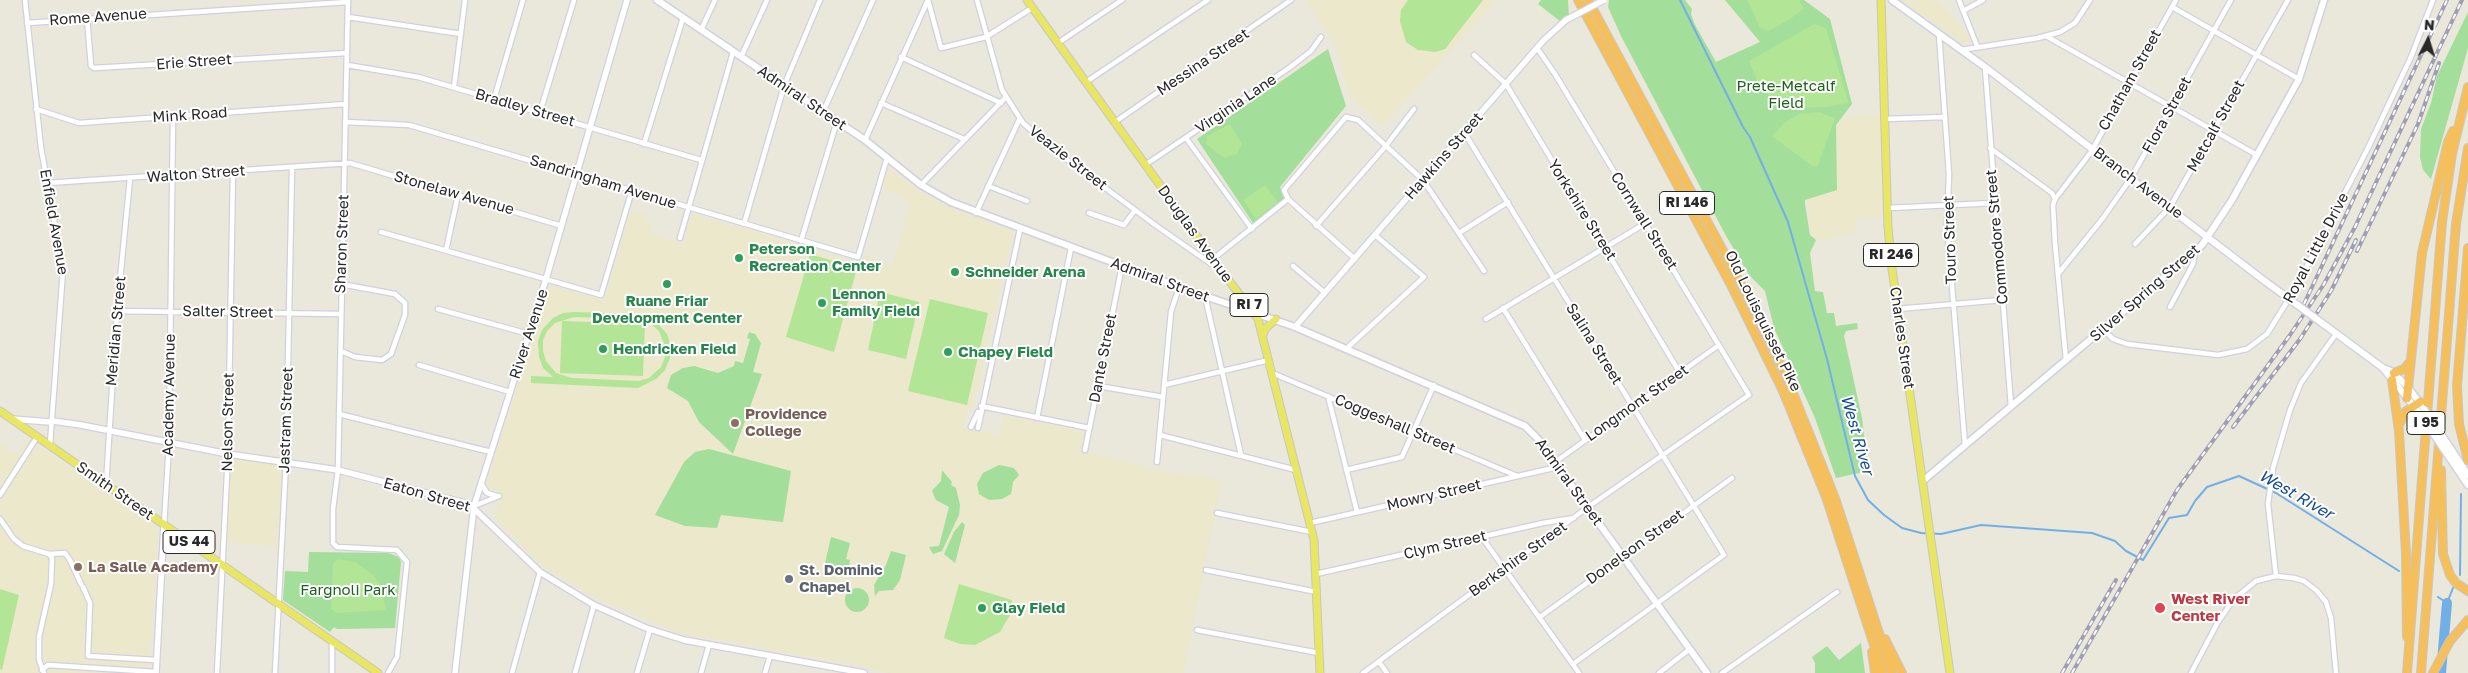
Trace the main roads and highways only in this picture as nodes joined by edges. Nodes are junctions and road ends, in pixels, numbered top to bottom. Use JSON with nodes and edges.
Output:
{"nodes":[{"id":1,"x":1027,"y":0,"type":"edge"},
{"id":2,"x":1578,"y":0,"type":"edge"},
{"id":3,"x":1588,"y":0,"type":"edge"},
{"id":4,"x":1881,"y":0,"type":"edge"},
{"id":5,"x":1892,"y":0,"type":"edge"},
{"id":6,"x":2324,"y":0,"type":"edge"},
{"id":7,"x":659,"y":1,"type":"edge"},
{"id":8,"x":2468,"y":87,"type":"edge"},
{"id":9,"x":2459,"y":121,"type":"junction"},
{"id":10,"x":2468,"y":148,"type":"edge"},
{"id":11,"x":2209,"y":237,"type":"junction"},
{"id":12,"x":2468,"y":248,"type":"edge"},
{"id":13,"x":1255,"y":312,"type":"junction"},
{"id":14,"x":1276,"y":319,"type":"junction"},
{"id":15,"x":1263,"y":336,"type":"junction"},
{"id":16,"x":2410,"y":362,"type":"junction"},
{"id":17,"x":2393,"y":376,"type":"junction"},
{"id":18,"x":2408,"y":387,"type":"junction"},
{"id":19,"x":2407,"y":398,"type":"junction"},
{"id":20,"x":2419,"y":408,"type":"junction"},
{"id":21,"x":0,"y":411,"type":"edge"},
{"id":22,"x":2440,"y":422,"type":"junction"},
{"id":23,"x":2399,"y":431,"type":"junction"},
{"id":24,"x":2449,"y":451,"type":"junction"},
{"id":25,"x":2468,"y":460,"type":"edge"},
{"id":26,"x":2468,"y":475,"type":"edge"},
{"id":27,"x":1924,"y":480,"type":"junction"},
{"id":28,"x":2468,"y":485,"type":"edge"},
{"id":29,"x":2468,"y":590,"type":"edge"},
{"id":30,"x":1874,"y":616,"type":"junction"},
{"id":31,"x":2468,"y":620,"type":"edge"},
{"id":32,"x":1867,"y":623,"type":"junction"},
{"id":33,"x":2409,"y":652,"type":"junction"},
{"id":34,"x":378,"y":673,"type":"edge"},
{"id":35,"x":1320,"y":673,"type":"edge"},
{"id":36,"x":1707,"y":673,"type":"edge"},
{"id":37,"x":1875,"y":673,"type":"edge"},
{"id":38,"x":1883,"y":673,"type":"edge"},
{"id":39,"x":1892,"y":673,"type":"edge"},
{"id":40,"x":1902,"y":673,"type":"edge"},
{"id":41,"x":1950,"y":673,"type":"edge"},
{"id":42,"x":2407,"y":673,"type":"edge"},
{"id":43,"x":2421,"y":673,"type":"edge"},
{"id":44,"x":2433,"y":673,"type":"edge"}],
"edges":[{"from":1,"to":13,"type":"main road","name":"Douglas Avenue","number":"RI 7"},
{"from":2,"to":32,"type":"highway","name":"Old Louisquisset Pike","number":"RI 146"},
{"from":3,"to":30,"type":"highway","name":"Old Louisquisset Pike","number":"RI 146"},
{"from":4,"to":27,"type":"main road","name":"Charles Street","number":"RI 246"},
{"from":5,"to":11,"type":"main road","name":"Branch Avenue"},
{"from":6,"to":11,"type":"main road","name":"Silver Spring Street"},
{"from":7,"to":13,"type":"main road","name":"Admiral Street"},
{"from":8,"to":9,"type":"highway","number":"I 95"},
{"from":9,"to":16,"type":"highway"},
{"from":9,"to":33,"type":"highway","number":"I 95"},
{"from":10,"to":22,"type":"highway","number":"I 95"},
{"from":11,"to":17,"type":"main road","name":"Branch Avenue","bridge":true},
{"from":11,"to":27,"type":"main road","name":"Silver Spring Street"},
{"from":12,"to":25,"type":"highway"},
{"from":13,"to":14,"type":"main road","name":"Admiral Street"},
{"from":13,"to":15,"type":"main road","name":"Douglas Avenue","number":"RI 7"},
{"from":14,"to":15,"type":"main road"},
{"from":14,"to":36,"type":"main road","name":"Admiral Street"},
{"from":15,"to":35,"type":"main road","name":"Douglas Avenue","number":"RI 7"},
{"from":16,"to":17,"type":"highway"},
{"from":16,"to":18,"type":"highway"},
{"from":17,"to":18,"type":"main road","name":"Branch Avenue"},
{"from":17,"to":19,"type":"main road","name":"Branch Avenue"},
{"from":17,"to":23,"type":"highway"},
{"from":18,"to":19,"type":"highway"},
{"from":18,"to":20,"type":"main road","name":"Branch Avenue"},
{"from":19,"to":20,"type":"main road","name":"Branch Avenue"},
{"from":20,"to":23,"type":"highway"},
{"from":20,"to":24,"type":"main road","name":"Branch Avenue","bridge":true},
{"from":21,"to":34,"type":"main road","name":"Smith Street","number":"US 44"},
{"from":22,"to":29,"type":"highway"},
{"from":22,"to":43,"type":"highway","number":"I 95"},
{"from":23,"to":33,"type":"highway"},
{"from":24,"to":26,"type":"main road","name":"Branch Avenue"},
{"from":24,"to":28,"type":"main road","name":"Branch Avenue"},
{"from":27,"to":41,"type":"main road","name":"Charles Street","number":"RI 246"},
{"from":30,"to":39,"type":"highway","name":"Old Louisquisset Pike","number":"RI 146"},
{"from":30,"to":40,"type":"highway"},
{"from":31,"to":44,"type":"highway"},
{"from":32,"to":37,"type":"highway"},
{"from":32,"to":38,"type":"highway","name":"Old Louisquisset Pike","number":"RI 146"},
{"from":33,"to":42,"type":"highway","number":"I 95"}]}
